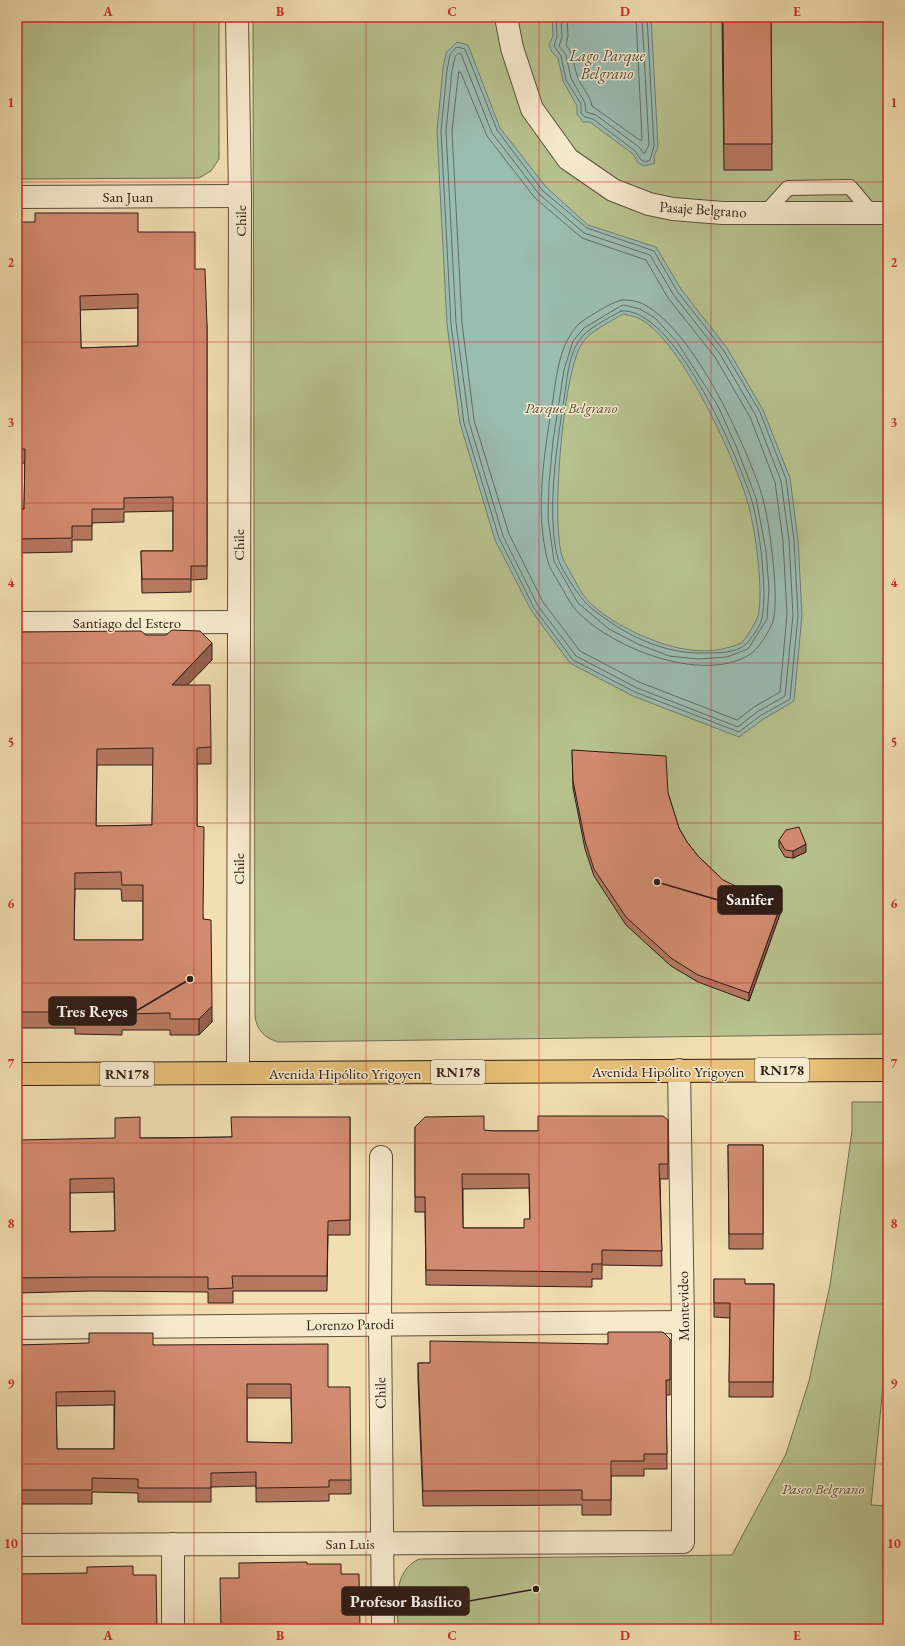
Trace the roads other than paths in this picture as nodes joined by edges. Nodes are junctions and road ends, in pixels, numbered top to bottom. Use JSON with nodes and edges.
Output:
{"nodes":[{"id":1,"x":237,"y":17,"type":"edge"},
{"id":2,"x":506,"y":17,"type":"edge"},
{"id":3,"x":240,"y":196,"type":"junction"},
{"id":4,"x":17,"y":197,"type":"edge"},
{"id":5,"x":880,"y":213,"type":"edge"},
{"id":6,"x":238,"y":622,"type":"junction"},
{"id":7,"x":17,"y":623,"type":"edge"},
{"id":8,"x":679,"y":1070,"type":"junction"},
{"id":9,"x":888,"y":1070,"type":"edge"},
{"id":10,"x":238,"y":1073,"type":"junction"},
{"id":11,"x":17,"y":1074,"type":"edge"},
{"id":12,"x":381,"y":1157,"type":"dead end"},
{"id":13,"x":683,"y":1322,"type":"junction"},
{"id":14,"x":380,"y":1324,"type":"junction"},
{"id":15,"x":17,"y":1328,"type":"edge"},
{"id":16,"x":683,"y":1542,"type":"joint"},
{"id":17,"x":382,"y":1543,"type":"junction"},
{"id":18,"x":173,"y":1544,"type":"junction"},
{"id":19,"x":17,"y":1545,"type":"edge"},
{"id":20,"x":173,"y":1629,"type":"edge"},
{"id":21,"x":383,"y":1629,"type":"edge"}],
"edges":[{"from":1,"to":3,"type":"street","name":"Chile"},
{"from":2,"to":5,"type":"street","name":"Pasaje Belgrano"},
{"from":3,"to":4,"type":"street","name":"San Juan"},
{"from":3,"to":6,"type":"street","name":"Chile"},
{"from":6,"to":7,"type":"street","name":"Santiago del Estero"},
{"from":6,"to":10,"type":"street","name":"Chile"},
{"from":8,"to":9,"type":"main road","name":"Avenida Hipólito Yrigoyen","number":"RN178"},
{"from":8,"to":10,"type":"main road","name":"Avenida Hipólito Yrigoyen","number":"RN178"},
{"from":8,"to":13,"type":"street","name":"Montevideo"},
{"from":10,"to":11,"type":"main road","name":"Avenida Hipólito Yrigoyen","number":"RN178"},
{"from":12,"to":14,"type":"street","name":"Chile"},
{"from":13,"to":14,"type":"street","name":"Lorenzo Parodi"},
{"from":13,"to":16,"type":"street","name":"Montevideo"},
{"from":14,"to":15,"type":"street","name":"Lorenzo Parodi"},
{"from":14,"to":17,"type":"street","name":"Chile"},
{"from":16,"to":17,"type":"street","name":"San Luis"},
{"from":17,"to":18,"type":"street","name":"San Luis"},
{"from":17,"to":21,"type":"street","name":"Chile"},
{"from":18,"to":19,"type":"street","name":"San Luis"},
{"from":18,"to":20,"type":"street"}]}
